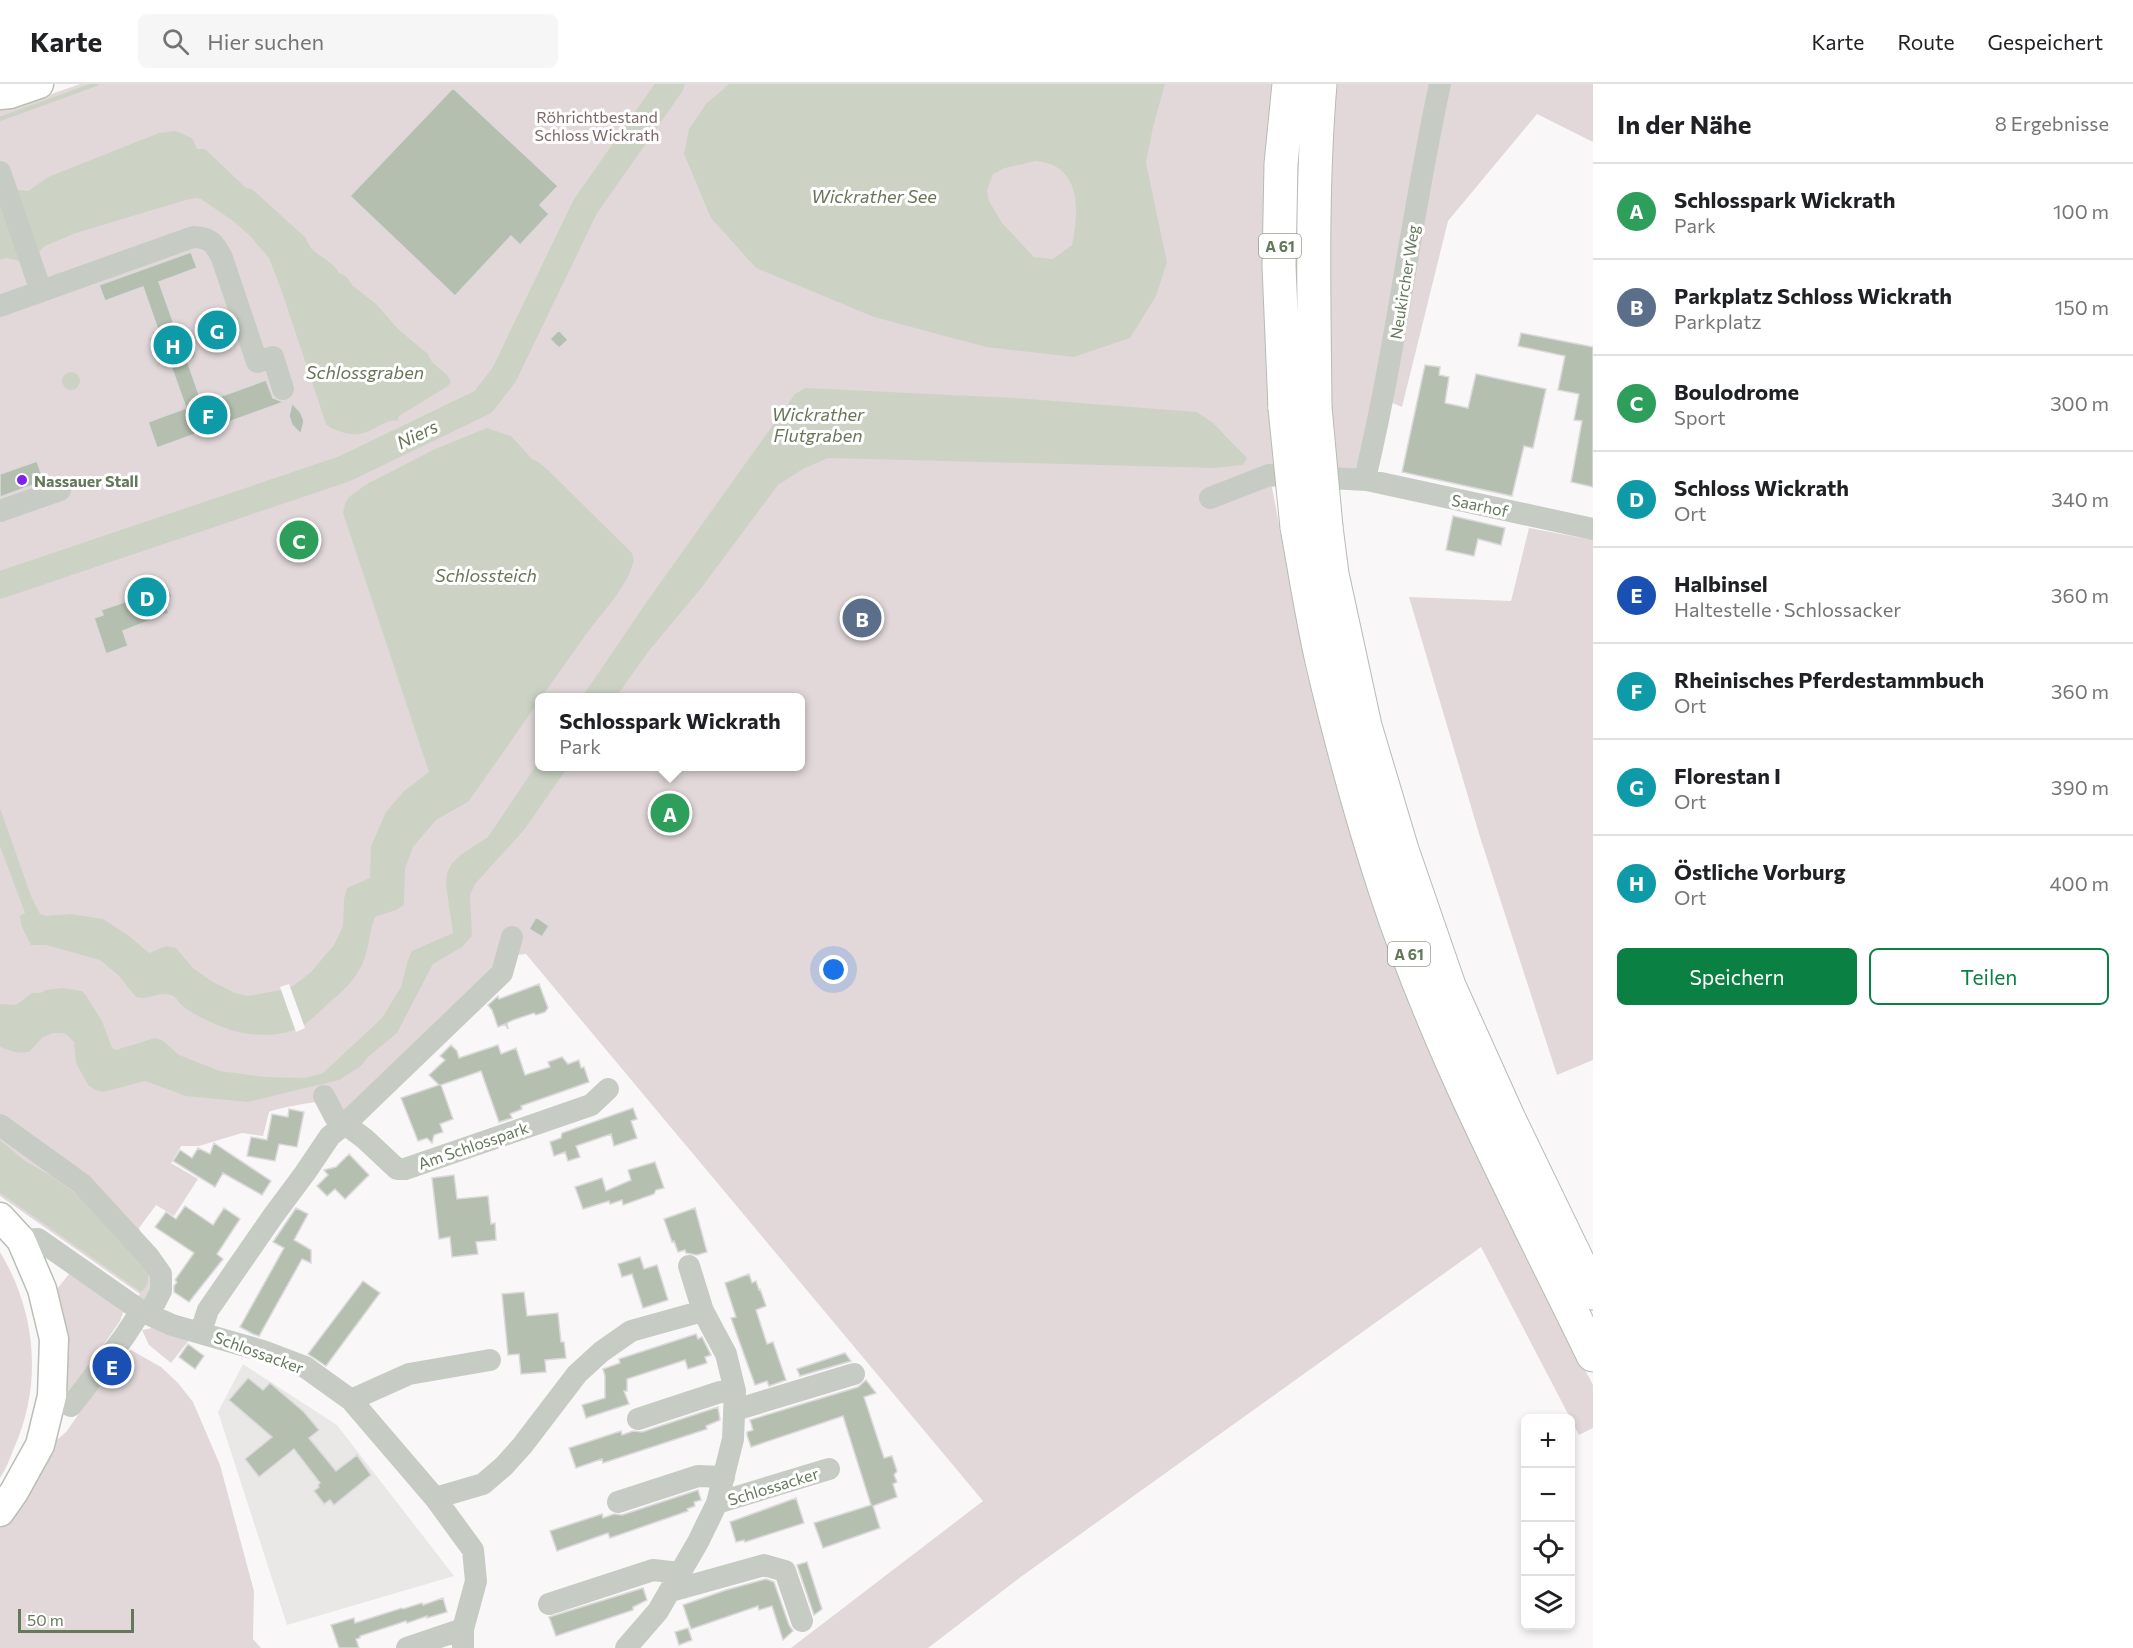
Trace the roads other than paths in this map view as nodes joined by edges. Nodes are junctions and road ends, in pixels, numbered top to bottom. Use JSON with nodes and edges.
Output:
{"nodes":[{"id":1,"x":27,"y":84,"type":"edge"},
{"id":2,"x":39,"y":84,"type":"edge"},
{"id":3,"x":1289,"y":84,"type":"edge"},
{"id":4,"x":1320,"y":84,"type":"edge"},
{"id":5,"x":1440,"y":84,"type":"edge"},
{"id":6,"x":0,"y":95,"type":"edge"},
{"id":7,"x":2,"y":178,"type":"edge"},
{"id":8,"x":41,"y":291,"type":"junction"},
{"id":9,"x":0,"y":306,"type":"edge"},
{"id":10,"x":283,"y":389,"type":"dead end"},
{"id":11,"x":1300,"y":407,"type":"junction"},
{"id":12,"x":1367,"y":480,"type":"junction"},
{"id":13,"x":60,"y":490,"type":"dead end"},
{"id":14,"x":1210,"y":498,"type":"dead end"},
{"id":15,"x":0,"y":511,"type":"edge"},
{"id":16,"x":1312,"y":527,"type":"junction"},
{"id":17,"x":1593,"y":529,"type":"edge"},
{"id":18,"x":512,"y":937,"type":"dead end"},
{"id":19,"x":609,"y":1089,"type":"dead end"},
{"id":20,"x":324,"y":1096,"type":"dead end"},
{"id":21,"x":340,"y":1120,"type":"junction"},
{"id":22,"x":0,"y":1125,"type":"edge"},
{"id":23,"x":0,"y":1216,"type":"edge"},
{"id":24,"x":21,"y":1240,"type":"junction"},
{"id":25,"x":689,"y":1266,"type":"dead end"},
{"id":26,"x":1593,"y":1293,"type":"edge"},
{"id":27,"x":703,"y":1311,"type":"junction"},
{"id":28,"x":145,"y":1312,"type":"junction"},
{"id":29,"x":201,"y":1331,"type":"junction"},
{"id":30,"x":1593,"y":1355,"type":"edge"},
{"id":31,"x":490,"y":1360,"type":"dead end"},
{"id":32,"x":854,"y":1374,"type":"dead end"},
{"id":33,"x":52,"y":1396,"type":"junction"},
{"id":34,"x":735,"y":1400,"type":"junction"},
{"id":35,"x":351,"y":1401,"type":"junction"},
{"id":36,"x":638,"y":1419,"type":"dead end"},
{"id":37,"x":829,"y":1469,"type":"dead end"},
{"id":38,"x":724,"y":1477,"type":"junction"},
{"id":39,"x":435,"y":1498,"type":"junction"},
{"id":40,"x":618,"y":1502,"type":"dead end"},
{"id":41,"x":717,"y":1503,"type":"junction"},
{"id":42,"x":0,"y":1512,"type":"edge"},
{"id":43,"x":676,"y":1582,"type":"junction"},
{"id":44,"x":549,"y":1604,"type":"dead end"},
{"id":45,"x":802,"y":1621,"type":"dead end"},
{"id":46,"x":463,"y":1639,"type":"edge"},
{"id":47,"x":407,"y":1648,"type":"edge"},
{"id":48,"x":626,"y":1648,"type":"edge"}],
"edges":[{"from":1,"to":2,"type":"main road"},
{"from":2,"to":6,"type":"main road"},
{"from":3,"to":11,"type":"highway","number":"A 61"},
{"from":4,"to":11,"type":"highway","number":"A 61"},
{"from":5,"to":12,"type":"street","name":"Neukircher Weg"},
{"from":7,"to":8,"type":"street"},
{"from":8,"to":9,"type":"street"},
{"from":8,"to":10,"type":"street"},
{"from":11,"to":16,"type":"highway","number":"A 61","bridge":true},
{"from":12,"to":14,"type":"street","name":"Saarhof"},
{"from":12,"to":17,"type":"street","name":"Saarhof"},
{"from":13,"to":15,"type":"street"},
{"from":16,"to":26,"type":"highway","number":"A 61"},
{"from":16,"to":30,"type":"highway","number":"A 61"},
{"from":18,"to":21,"type":"street"},
{"from":19,"to":21,"type":"street","name":"Am Schlosspark"},
{"from":20,"to":21,"type":"street"},
{"from":21,"to":29,"type":"street"},
{"from":22,"to":28,"type":"street"},
{"from":23,"to":24,"type":"main road"},
{"from":24,"to":28,"type":"street","name":"Schlossacker"},
{"from":24,"to":33,"type":"main road"},
{"from":25,"to":27,"type":"street","name":"Schlossacker"},
{"from":27,"to":34,"type":"street","name":"Schlossacker"},
{"from":27,"to":39,"type":"street"},
{"from":28,"to":29,"type":"street","name":"Schlossacker"},
{"from":28,"to":33,"type":"street"},
{"from":29,"to":35,"type":"street","name":"Schlossacker"},
{"from":31,"to":35,"type":"street"},
{"from":32,"to":34,"type":"street"},
{"from":33,"to":42,"type":"main road"},
{"from":34,"to":36,"type":"street"},
{"from":34,"to":38,"type":"street","name":"Schlossacker"},
{"from":35,"to":39,"type":"street","name":"Schlossacker"},
{"from":37,"to":41,"type":"street","name":"Schlossacker"},
{"from":38,"to":40,"type":"street"},
{"from":38,"to":41,"type":"street","name":"Schlossacker"},
{"from":39,"to":46,"type":"street","name":"Schlossacker"},
{"from":41,"to":43,"type":"street","name":"Schlossacker"},
{"from":43,"to":44,"type":"street"},
{"from":43,"to":45,"type":"street"},
{"from":43,"to":48,"type":"street","name":"Schlossacker"},
{"from":46,"to":47,"type":"street"}]}
